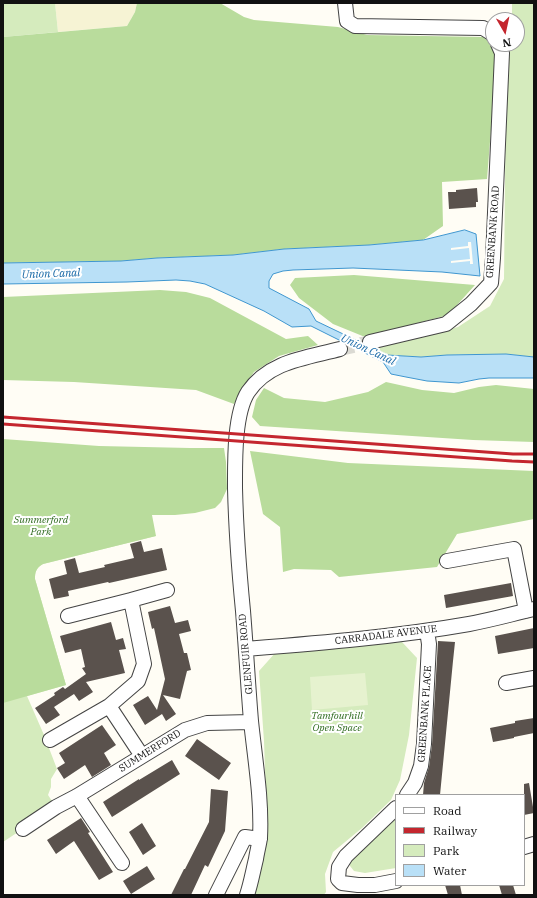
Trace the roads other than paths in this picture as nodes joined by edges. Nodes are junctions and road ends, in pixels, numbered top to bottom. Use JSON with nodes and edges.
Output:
{"nodes":[{"id":1,"x":346,"y":3,"type":"edge"},
{"id":2,"x":485,"y":29,"type":"edge"},
{"id":3,"x":502,"y":52,"type":"edge"},
{"id":4,"x":370,"y":342,"type":"tunnel mouth"},
{"id":5,"x":340,"y":350,"type":"tunnel mouth"},
{"id":6,"x":447,"y":561,"type":"dead end"},
{"id":7,"x":167,"y":590,"type":"dead end"},
{"id":8,"x":131,"y":600,"type":"junction"},
{"id":9,"x":530,"y":610,"type":"edge"},
{"id":10,"x":68,"y":616,"type":"dead end"},
{"id":11,"x":427,"y":631,"type":"junction"},
{"id":12,"x":246,"y":649,"type":"junction"},
{"id":13,"x":534,"y":678,"type":"edge"},
{"id":14,"x":506,"y":683,"type":"dead end"},
{"id":15,"x":109,"y":706,"type":"junction"},
{"id":16,"x":251,"y":722,"type":"junction"},
{"id":17,"x":50,"y":740,"type":"dead end"},
{"id":18,"x":142,"y":756,"type":"junction"},
{"id":19,"x":408,"y":794,"type":"edge"},
{"id":20,"x":77,"y":796,"type":"junction"},
{"id":21,"x":395,"y":809,"type":"edge"},
{"id":22,"x":23,"y":829,"type":"dead end"},
{"id":23,"x":260,"y":839,"type":"junction"},
{"id":24,"x":122,"y":863,"type":"dead end"},
{"id":25,"x":395,"y":881,"type":"edge"},
{"id":26,"x":216,"y":895,"type":"edge"},
{"id":27,"x":247,"y":895,"type":"edge"}],
"edges":[{"from":1,"to":2,"type":"street"},
{"from":3,"to":4,"type":"street","name":"GREENBANK ROAD"},
{"from":5,"to":12,"type":"street","name":"GLENFUIR ROAD"},
{"from":6,"to":9,"type":"street","name":"CARRADALE AVENUE"},
{"from":7,"to":8,"type":"street"},
{"from":8,"to":10,"type":"street"},
{"from":8,"to":15,"type":"street"},
{"from":9,"to":11,"type":"street","name":"CARRADALE AVENUE"},
{"from":11,"to":12,"type":"street","name":"CARRADALE AVENUE"},
{"from":11,"to":19,"type":"street","name":"GREENBANK PLACE"},
{"from":12,"to":16,"type":"street","name":"GLENFUIR ROAD"},
{"from":13,"to":14,"type":"street"},
{"from":15,"to":17,"type":"street"},
{"from":15,"to":18,"type":"street"},
{"from":16,"to":18,"type":"street","name":"SUMMERFORD"},
{"from":16,"to":23,"type":"street","name":"GLENFUIR ROAD"},
{"from":18,"to":20,"type":"street","name":"SUMMERFORD"},
{"from":20,"to":22,"type":"street","name":"SUMMERFORD"},
{"from":20,"to":24,"type":"street"},
{"from":21,"to":25,"type":"street"},
{"from":23,"to":26,"type":"street"},
{"from":23,"to":27,"type":"street","name":"GLENFUIR ROAD"}]}
